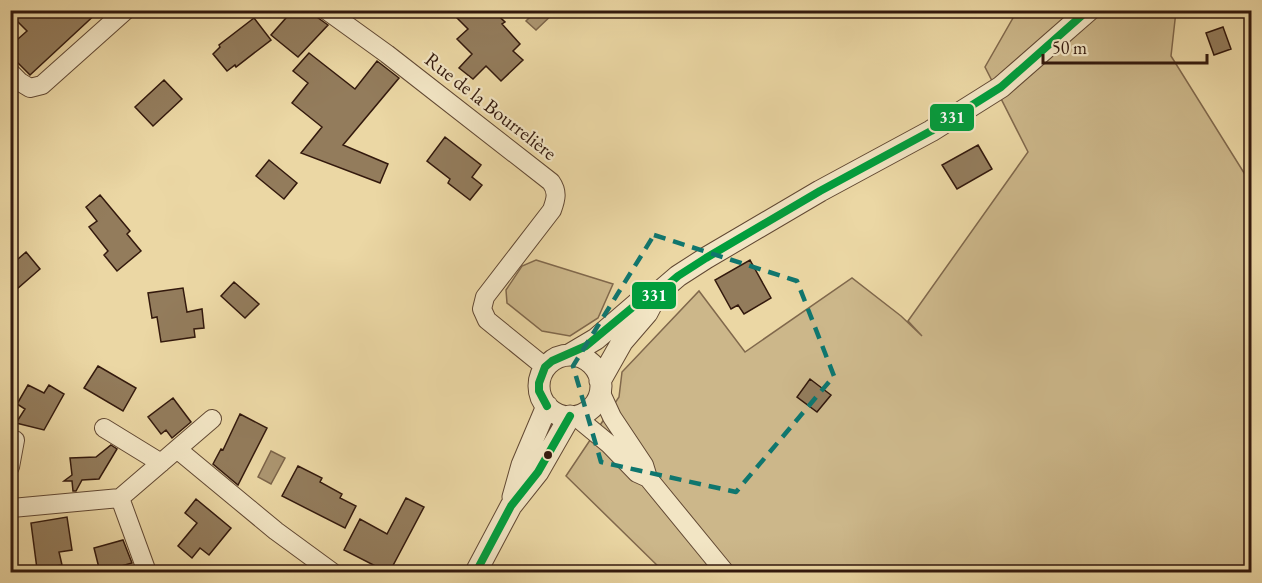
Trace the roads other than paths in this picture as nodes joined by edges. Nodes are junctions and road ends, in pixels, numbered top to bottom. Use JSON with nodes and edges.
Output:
{"nodes":[{"id":1,"x":126,"y":10,"type":"edge"},
{"id":2,"x":326,"y":10,"type":"edge"},
{"id":3,"x":1089,"y":10,"type":"edge"},
{"id":4,"x":10,"y":72,"type":"edge"},
{"id":5,"x":657,"y":294,"type":"junction"},
{"id":6,"x":569,"y":355,"type":"junction"},
{"id":7,"x":545,"y":367,"type":"junction"},
{"id":8,"x":600,"y":386,"type":"junction"},
{"id":9,"x":547,"y":406,"type":"junction"},
{"id":10,"x":573,"y":416,"type":"junction"},
{"id":11,"x":212,"y":419,"type":"dead end"},
{"id":12,"x":104,"y":428,"type":"dead end"},
{"id":13,"x":15,"y":440,"type":"dead end"},
{"id":14,"x":177,"y":449,"type":"junction"},
{"id":15,"x":161,"y":463,"type":"junction"},
{"id":16,"x":10,"y":467,"type":"edge"},
{"id":17,"x":648,"y":478,"type":"junction"},
{"id":18,"x":120,"y":498,"type":"junction"},
{"id":19,"x":511,"y":506,"type":"junction"},
{"id":20,"x":11,"y":507,"type":"edge"},
{"id":21,"x":147,"y":573,"type":"edge"},
{"id":22,"x":332,"y":573,"type":"edge"},
{"id":23,"x":476,"y":573,"type":"edge"},
{"id":24,"x":725,"y":573,"type":"edge"}],
"edges":[{"from":1,"to":4,"type":"street"},
{"from":2,"to":7,"type":"street","name":"Rue de la Bourrelière"},
{"from":3,"to":5,"type":"street"},
{"from":5,"to":6,"type":"street"},
{"from":5,"to":8,"type":"street"},
{"from":6,"to":7,"type":"street"},
{"from":6,"to":8,"type":"street"},
{"from":7,"to":9,"type":"street"},
{"from":8,"to":10,"type":"street"},
{"from":8,"to":17,"type":"street"},
{"from":9,"to":10,"type":"street"},
{"from":9,"to":19,"type":"street"},
{"from":10,"to":17,"type":"street"},
{"from":10,"to":19,"type":"street"},
{"from":11,"to":14,"type":"street"},
{"from":12,"to":15,"type":"street"},
{"from":13,"to":16,"type":"street"},
{"from":14,"to":15,"type":"street"},
{"from":14,"to":22,"type":"street"},
{"from":15,"to":18,"type":"street"},
{"from":17,"to":24,"type":"street"},
{"from":18,"to":20,"type":"street"},
{"from":18,"to":21,"type":"street"},
{"from":19,"to":23,"type":"street"}]}
